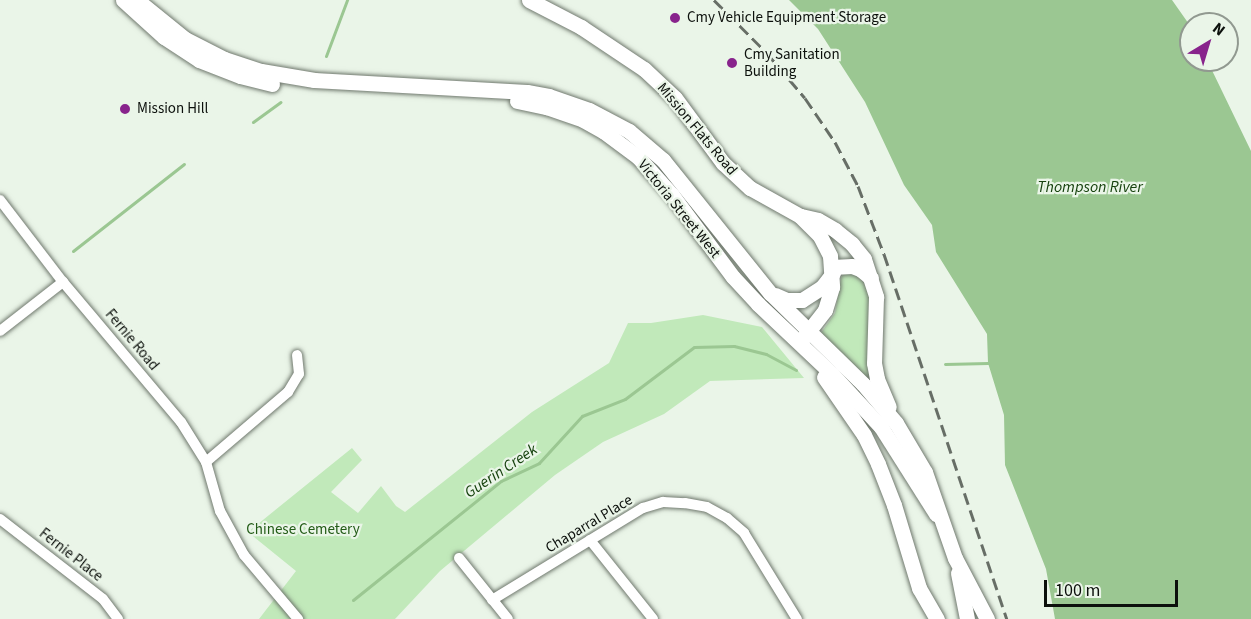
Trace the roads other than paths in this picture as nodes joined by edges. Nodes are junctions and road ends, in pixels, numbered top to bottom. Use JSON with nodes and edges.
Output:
{"nodes":[{"id":1,"x":123,"y":0,"type":"edge"},
{"id":2,"x":137,"y":0,"type":"edge"},
{"id":3,"x":529,"y":0,"type":"edge"},
{"id":4,"x":0,"y":200,"type":"edge"},
{"id":5,"x":800,"y":216,"type":"junction"},
{"id":6,"x":832,"y":270,"type":"junction"},
{"id":7,"x":871,"y":278,"type":"junction"},
{"id":8,"x":63,"y":282,"type":"junction"},
{"id":9,"x":770,"y":292,"type":"junction"},
{"id":10,"x":0,"y":331,"type":"edge"},
{"id":11,"x":809,"y":331,"type":"junction"},
{"id":12,"x":798,"y":344,"type":"junction"},
{"id":13,"x":297,"y":355,"type":"dead end"},
{"id":14,"x":896,"y":423,"type":"junction"},
{"id":15,"x":206,"y":462,"type":"junction"},
{"id":16,"x":939,"y":518,"type":"junction"},
{"id":17,"x":0,"y":519,"type":"edge"},
{"id":18,"x":590,"y":540,"type":"junction"},
{"id":19,"x":459,"y":558,"type":"dead end"},
{"id":20,"x":955,"y":558,"type":"junction"},
{"id":21,"x":492,"y":600,"type":"junction"},
{"id":22,"x":118,"y":619,"type":"edge"},
{"id":23,"x":298,"y":619,"type":"edge"},
{"id":24,"x":508,"y":619,"type":"edge"},
{"id":25,"x":653,"y":619,"type":"edge"},
{"id":26,"x":797,"y":619,"type":"edge"},
{"id":27,"x":937,"y":619,"type":"edge"},
{"id":28,"x":967,"y":619,"type":"edge"},
{"id":29,"x":987,"y":619,"type":"edge"}],
"edges":[{"from":1,"to":12,"type":"main road","name":"Victoria Street West"},
{"from":2,"to":9,"type":"main road","name":"Victoria Street West"},
{"from":3,"to":5,"type":"main road","name":"Mission Flats Road"},
{"from":4,"to":8,"type":"street","name":"Fernie Road"},
{"from":5,"to":6,"type":"main road","name":"Mission Flats Road"},
{"from":5,"to":7,"type":"main road"},
{"from":6,"to":7,"type":"main road"},
{"from":6,"to":9,"type":"main road"},
{"from":6,"to":11,"type":"main road","name":"Mission Flats Road"},
{"from":7,"to":14,"type":"main road"},
{"from":8,"to":10,"type":"street"},
{"from":8,"to":15,"type":"street","name":"Fernie Road"},
{"from":9,"to":11,"type":"main road","name":"Victoria Street West"},
{"from":11,"to":12,"type":"main road","name":"Mission Flats Road"},
{"from":11,"to":14,"type":"main road","name":"Victoria Street West"},
{"from":12,"to":16,"type":"main road","name":"Victoria Street West"},
{"from":12,"to":27,"type":"main road"},
{"from":13,"to":15,"type":"street"},
{"from":14,"to":16,"type":"main road","name":"Victoria Street West"},
{"from":15,"to":23,"type":"street","name":"Fernie Road"},
{"from":16,"to":20,"type":"main road","name":"Victoria Street West"},
{"from":17,"to":22,"type":"street","name":"Fernie Place"},
{"from":18,"to":21,"type":"street","name":"Chaparral Place"},
{"from":18,"to":25,"type":"street"},
{"from":18,"to":26,"type":"street","name":"Chaparral Place"},
{"from":19,"to":21,"type":"street"},
{"from":20,"to":28,"type":"main road","name":"Victoria Street West"},
{"from":20,"to":29,"type":"main road","name":"Victoria Street West"},
{"from":21,"to":24,"type":"street"}]}
